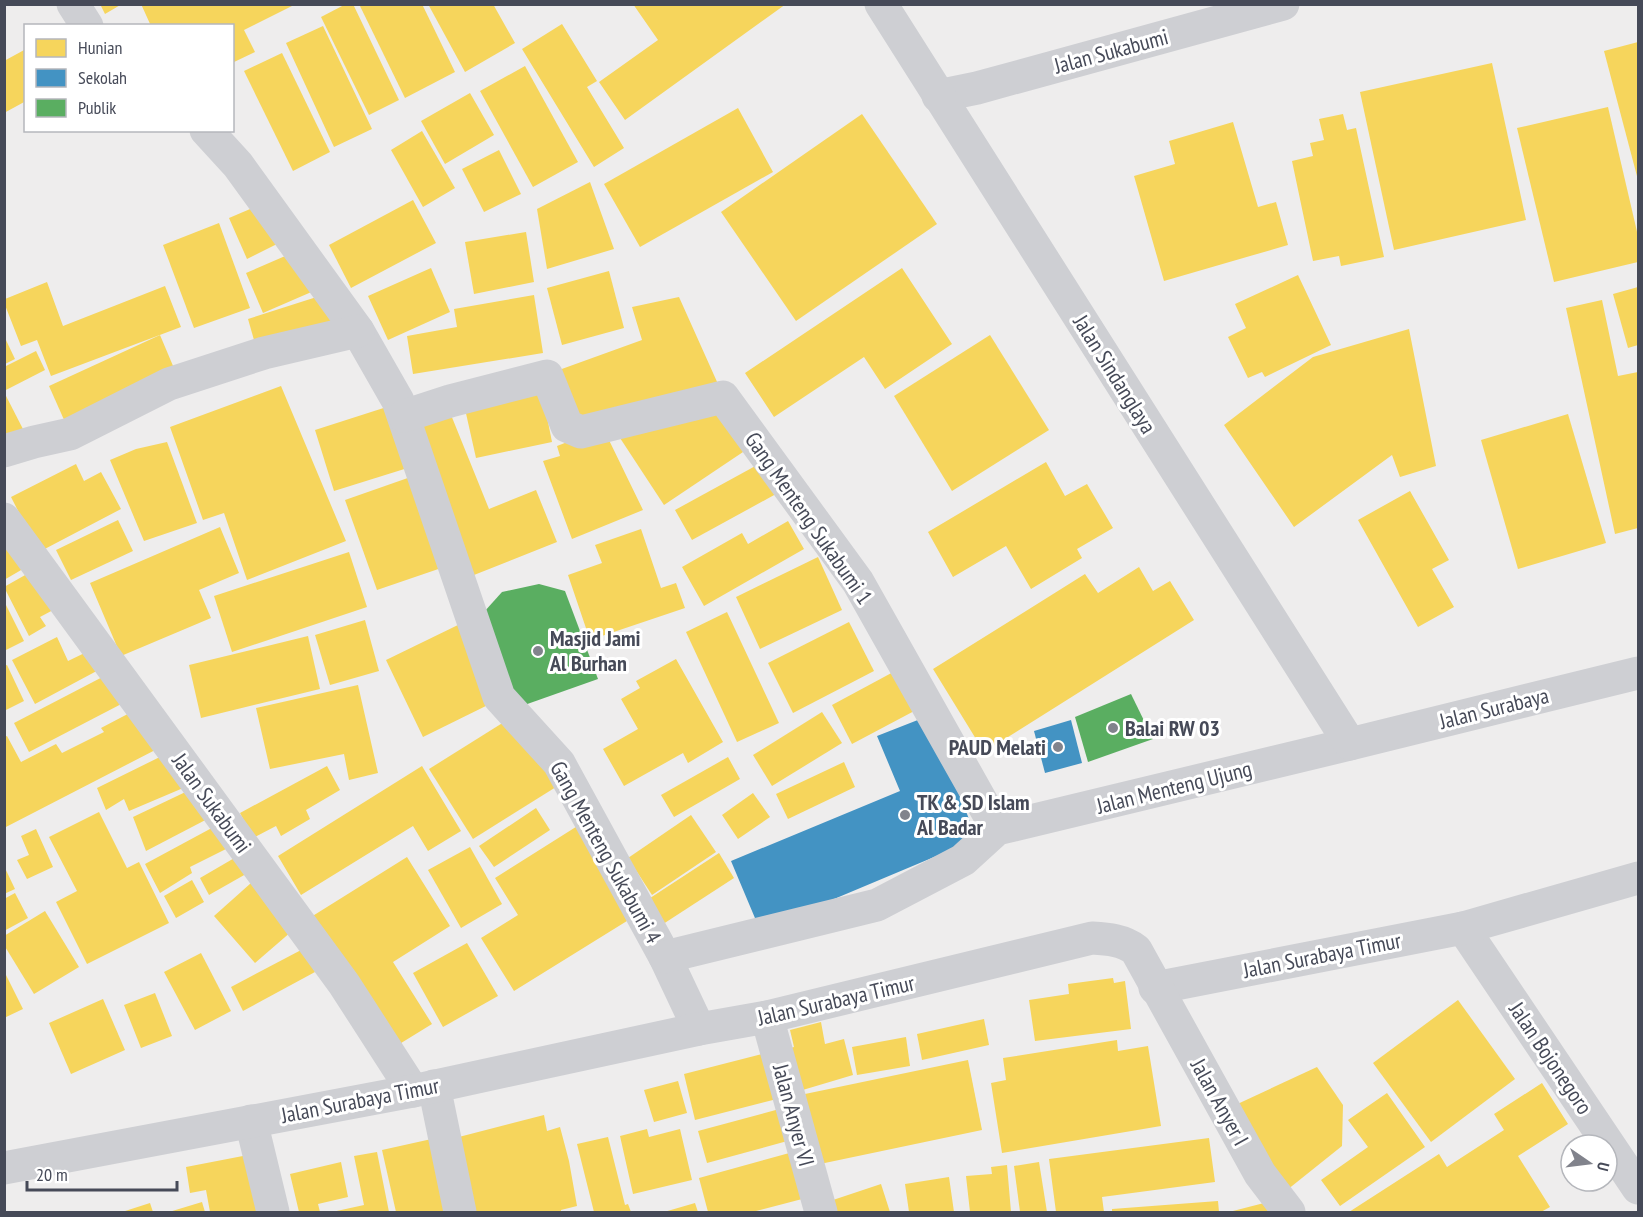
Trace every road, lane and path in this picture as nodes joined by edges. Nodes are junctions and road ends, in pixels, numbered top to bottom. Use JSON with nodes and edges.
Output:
{"nodes":[{"id":1,"x":74,"y":4,"type":"edge"},
{"id":2,"x":881,"y":4,"type":"edge"},
{"id":3,"x":1283,"y":4,"type":"edge"},
{"id":4,"x":86,"y":24,"type":"edge"},
{"id":5,"x":938,"y":96,"type":"junction"},
{"id":6,"x":208,"y":132,"type":"edge"},
{"id":7,"x":358,"y":331,"type":"junction"},
{"id":8,"x":404,"y":416,"type":"junction"},
{"id":9,"x":4,"y":451,"type":"edge"},
{"id":10,"x":4,"y":519,"type":"edge"},
{"id":11,"x":1638,"y":673,"type":"edge"},
{"id":12,"x":1350,"y":744,"type":"junction"},
{"id":13,"x":997,"y":829,"type":"junction"},
{"id":14,"x":1638,"y":878,"type":"edge"},
{"id":15,"x":1463,"y":928,"type":"junction"},
{"id":16,"x":665,"y":957,"type":"junction"},
{"id":17,"x":1155,"y":988,"type":"junction"},
{"id":18,"x":767,"y":1017,"type":"junction"},
{"id":19,"x":699,"y":1029,"type":"junction"},
{"id":20,"x":424,"y":1089,"type":"junction"},
{"id":21,"x":251,"y":1121,"type":"junction"},
{"id":22,"x":4,"y":1168,"type":"edge"},
{"id":23,"x":1638,"y":1188,"type":"edge"},
{"id":24,"x":273,"y":1212,"type":"edge"},
{"id":25,"x":460,"y":1212,"type":"edge"},
{"id":26,"x":821,"y":1212,"type":"edge"},
{"id":27,"x":1289,"y":1212,"type":"edge"}],
"edges":[{"from":1,"to":4,"type":"street"},
{"from":2,"to":5,"type":"street","name":"Jalan Sindanglaya"},
{"from":3,"to":5,"type":"street","name":"Jalan Sukabumi"},
{"from":5,"to":12,"type":"street","name":"Jalan Sindanglaya"},
{"from":6,"to":7,"type":"street","name":"Gang Menteng Sukabumi 4"},
{"from":7,"to":8,"type":"street","name":"Gang Menteng Sukabumi 4"},
{"from":7,"to":9,"type":"street"},
{"from":8,"to":13,"type":"street","name":"Gang Menteng Sukabumi 1"},
{"from":8,"to":16,"type":"street","name":"Gang Menteng Sukabumi 4"},
{"from":10,"to":20,"type":"street","name":"Jalan Sukabumi"},
{"from":11,"to":12,"type":"street","name":"Jalan Surabaya"},
{"from":12,"to":13,"type":"street","name":"Jalan Menteng Ujung"},
{"from":13,"to":16,"type":"street"},
{"from":14,"to":15,"type":"street","name":"Jalan Surabaya Timur"},
{"from":15,"to":17,"type":"street","name":"Jalan Surabaya Timur"},
{"from":15,"to":23,"type":"street","name":"Jalan Bojonegoro"},
{"from":16,"to":19,"type":"street","name":"Gang Menteng Sukabumi 4"},
{"from":17,"to":18,"type":"street","name":"Jalan Surabaya Timur"},
{"from":17,"to":27,"type":"street","name":"Jalan Anyer I"},
{"from":18,"to":19,"type":"street","name":"Jalan Surabaya Timur"},
{"from":18,"to":26,"type":"street","name":"Jalan Anyer VI"},
{"from":19,"to":20,"type":"street","name":"Jalan Surabaya Timur"},
{"from":20,"to":21,"type":"street","name":"Jalan Surabaya Timur"},
{"from":20,"to":25,"type":"street"},
{"from":21,"to":22,"type":"street","name":"Jalan Surabaya Timur"},
{"from":21,"to":24,"type":"street"}]}
